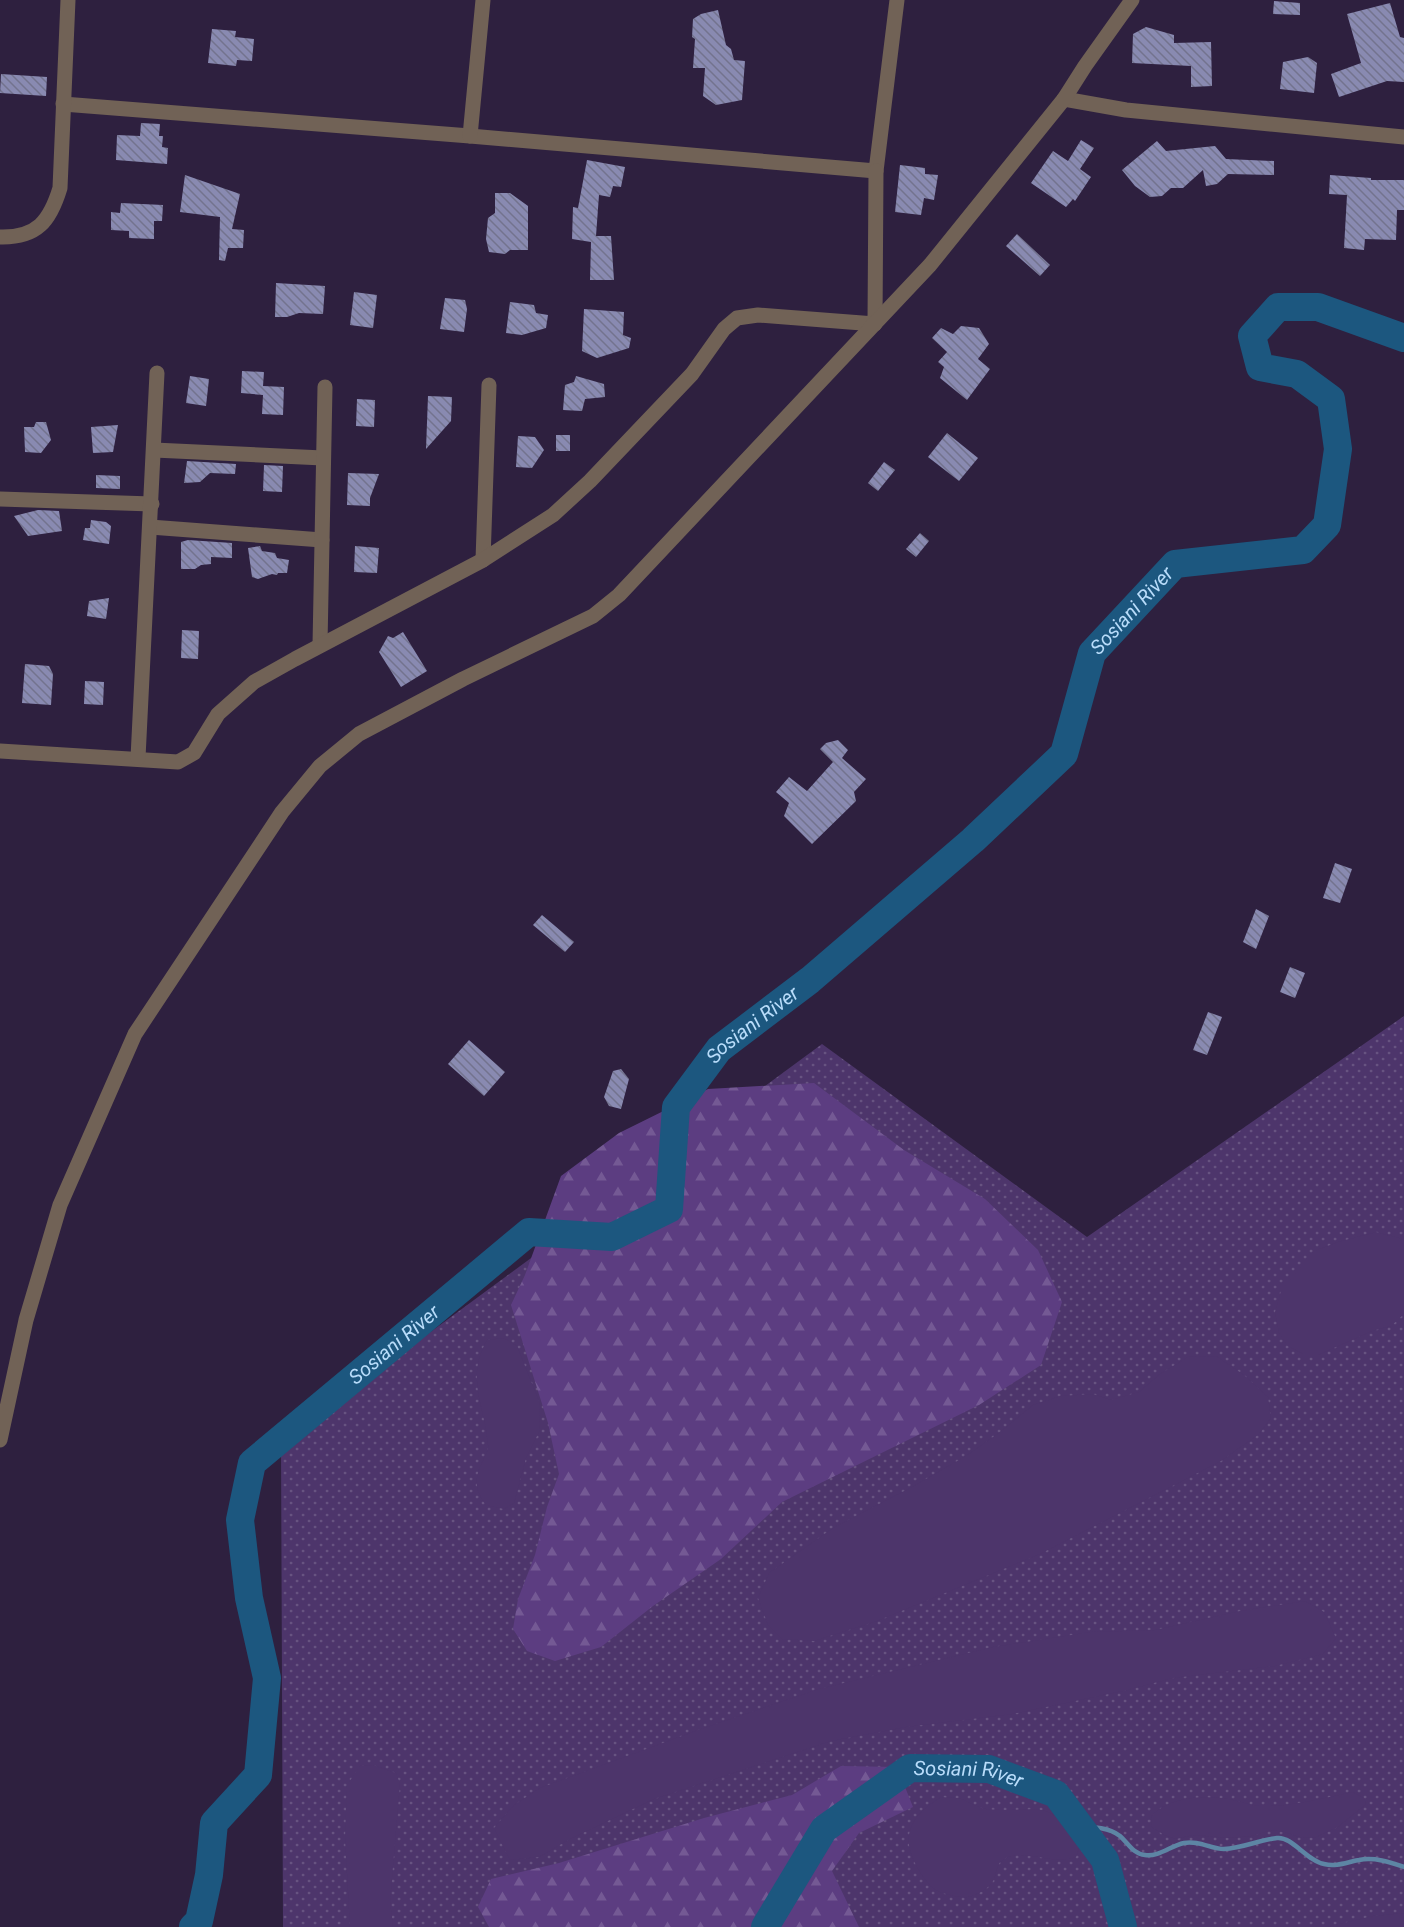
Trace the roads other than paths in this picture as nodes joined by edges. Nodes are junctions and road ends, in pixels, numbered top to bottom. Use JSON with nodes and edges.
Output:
{"nodes":[{"id":1,"x":68,"y":0,"type":"edge"},
{"id":2,"x":483,"y":0,"type":"edge"},
{"id":3,"x":897,"y":0,"type":"edge"},
{"id":4,"x":1132,"y":0,"type":"edge"},
{"id":5,"x":1064,"y":99,"type":"junction"},
{"id":6,"x":63,"y":104,"type":"junction"},
{"id":7,"x":470,"y":136,"type":"junction"},
{"id":8,"x":1404,"y":137,"type":"edge"},
{"id":9,"x":876,"y":171,"type":"junction"},
{"id":10,"x":0,"y":237,"type":"edge"},
{"id":11,"x":875,"y":324,"type":"junction"},
{"id":12,"x":157,"y":373,"type":"dead end"},
{"id":13,"x":489,"y":385,"type":"dead end"},
{"id":14,"x":325,"y":387,"type":"dead end"},
{"id":15,"x":154,"y":450,"type":"junction"},
{"id":16,"x":323,"y":458,"type":"junction"},
{"id":17,"x":0,"y":499,"type":"edge"},
{"id":18,"x":152,"y":504,"type":"junction"},
{"id":19,"x":150,"y":527,"type":"junction"},
{"id":20,"x":322,"y":540,"type":"junction"},
{"id":21,"x":483,"y":560,"type":"junction"},
{"id":22,"x":320,"y":645,"type":"junction"},
{"id":23,"x":0,"y":751,"type":"edge"},
{"id":24,"x":138,"y":758,"type":"junction"},
{"id":25,"x":0,"y":1440,"type":"edge"}],
"edges":[{"from":1,"to":6,"type":"street"},
{"from":2,"to":7,"type":"street"},
{"from":3,"to":9,"type":"street"},
{"from":4,"to":5,"type":"street"},
{"from":5,"to":8,"type":"street"},
{"from":5,"to":11,"type":"street"},
{"from":6,"to":7,"type":"street"},
{"from":6,"to":10,"type":"street"},
{"from":7,"to":9,"type":"street"},
{"from":9,"to":11,"type":"street"},
{"from":11,"to":21,"type":"street"},
{"from":11,"to":25,"type":"street"},
{"from":12,"to":15,"type":"street"},
{"from":13,"to":21,"type":"street"},
{"from":14,"to":16,"type":"street"},
{"from":15,"to":16,"type":"street"},
{"from":15,"to":18,"type":"street"},
{"from":16,"to":20,"type":"street"},
{"from":17,"to":18,"type":"street"},
{"from":18,"to":19,"type":"street"},
{"from":19,"to":20,"type":"street"},
{"from":19,"to":24,"type":"street"},
{"from":20,"to":22,"type":"street"},
{"from":21,"to":22,"type":"street"},
{"from":22,"to":24,"type":"street"},
{"from":23,"to":24,"type":"street"}]}
